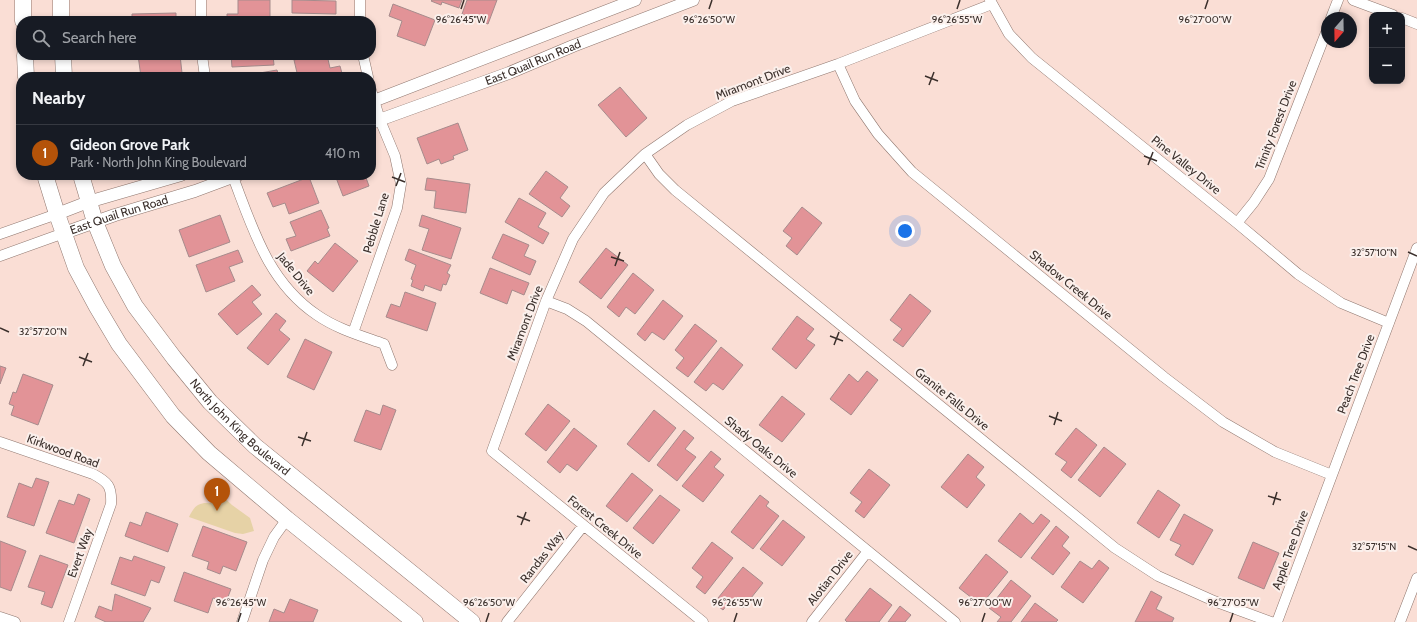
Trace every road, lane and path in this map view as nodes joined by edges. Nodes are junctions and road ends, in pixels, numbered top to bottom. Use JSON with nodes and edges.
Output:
{"nodes":[{"id":1,"x":23,"y":0,"type":"edge"},
{"id":2,"x":61,"y":0,"type":"edge"},
{"id":3,"x":201,"y":0,"type":"edge"},
{"id":4,"x":360,"y":0,"type":"edge"},
{"id":5,"x":634,"y":0,"type":"edge"},
{"id":6,"x":694,"y":0,"type":"edge"},
{"id":7,"x":1338,"y":0,"type":"edge"},
{"id":8,"x":1353,"y":0,"type":"edge"},
{"id":9,"x":991,"y":2,"type":"edge"},
{"id":10,"x":1333,"y":12,"type":"edge"},
{"id":11,"x":1385,"y":12,"type":"edge"},
{"id":12,"x":23,"y":16,"type":"edge"},
{"id":13,"x":61,"y":16,"type":"edge"},
{"id":14,"x":201,"y":16,"type":"edge"},
{"id":15,"x":360,"y":16,"type":"edge"},
{"id":16,"x":1405,"y":19,"type":"edge"},
{"id":17,"x":1417,"y":24,"type":"edge"},
{"id":18,"x":1321,"y":45,"type":"edge"},
{"id":19,"x":25,"y":60,"type":"edge"},
{"id":20,"x":62,"y":60,"type":"edge"},
{"id":21,"x":203,"y":60,"type":"edge"},
{"id":22,"x":364,"y":60,"type":"edge"},
{"id":23,"x":838,"y":64,"type":"junction"},
{"id":24,"x":26,"y":72,"type":"edge"},
{"id":25,"x":64,"y":72,"type":"edge"},
{"id":26,"x":205,"y":72,"type":"edge"},
{"id":27,"x":367,"y":72,"type":"edge"},
{"id":28,"x":376,"y":96,"type":"edge"},
{"id":29,"x":376,"y":121,"type":"edge"},
{"id":30,"x":645,"y":154,"type":"junction"},
{"id":31,"x":47,"y":180,"type":"edge"},
{"id":32,"x":83,"y":180,"type":"edge"},
{"id":33,"x":164,"y":180,"type":"edge"},
{"id":34,"x":225,"y":180,"type":"edge"},
{"id":35,"x":237,"y":180,"type":"edge"},
{"id":36,"x":88,"y":202,"type":"junction"},
{"id":37,"x":57,"y":214,"type":"junction"},
{"id":38,"x":95,"y":222,"type":"junction"},
{"id":39,"x":1237,"y":223,"type":"junction"},
{"id":40,"x":64,"y":233,"type":"junction"},
{"id":41,"x":0,"y":234,"type":"edge"},
{"id":42,"x":1417,"y":248,"type":"edge"},
{"id":43,"x":0,"y":256,"type":"edge"},
{"id":44,"x":546,"y":301,"type":"junction"},
{"id":45,"x":1389,"y":323,"type":"junction"},
{"id":46,"x":353,"y":332,"type":"junction"},
{"id":47,"x":392,"y":365,"type":"dead end"},
{"id":48,"x":0,"y":442,"type":"edge"},
{"id":49,"x":492,"y":451,"type":"joint"},
{"id":50,"x":1332,"y":475,"type":"junction"},
{"id":51,"x":112,"y":492,"type":"joint"},
{"id":52,"x":1318,"y":510,"type":"joint"},
{"id":53,"x":287,"y":519,"type":"junction"},
{"id":54,"x":583,"y":526,"type":"junction"},
{"id":55,"x":868,"y":551,"type":"junction"},
{"id":56,"x":1417,"y":578,"type":"edge"},
{"id":57,"x":0,"y":617,"type":"edge"},
{"id":58,"x":15,"y":622,"type":"edge"},
{"id":59,"x":69,"y":622,"type":"edge"},
{"id":60,"x":242,"y":622,"type":"edge"},
{"id":61,"x":415,"y":622,"type":"edge"},
{"id":62,"x":472,"y":622,"type":"edge"},
{"id":63,"x":507,"y":622,"type":"edge"},
{"id":64,"x":703,"y":622,"type":"edge"},
{"id":65,"x":812,"y":622,"type":"edge"},
{"id":66,"x":955,"y":622,"type":"edge"},
{"id":67,"x":1271,"y":622,"type":"edge"},
{"id":68,"x":1277,"y":622,"type":"edge"},
{"id":69,"x":1400,"y":622,"type":"edge"}],
"edges":[{"from":1,"to":12,"type":"main road"},
{"from":2,"to":13,"type":"main road"},
{"from":3,"to":14,"type":"street"},
{"from":4,"to":15,"type":"street"},
{"from":5,"to":28,"type":"street","name":"East Quail Run Road"},
{"from":6,"to":29,"type":"street","name":"East Quail Run Road"},
{"from":7,"to":10,"type":"street"},
{"from":8,"to":11,"type":"street"},
{"from":9,"to":23,"type":"street","name":"Miramont Drive"},
{"from":9,"to":39,"type":"street","name":"Pine Valley Drive"},
{"from":16,"to":17,"type":"street"},
{"from":18,"to":39,"type":"street","name":"Trinity Forest Drive"},
{"from":19,"to":24,"type":"main road"},
{"from":20,"to":25,"type":"main road"},
{"from":21,"to":26,"type":"street"},
{"from":22,"to":27,"type":"street"},
{"from":23,"to":30,"type":"street","name":"Miramont Drive"},
{"from":23,"to":50,"type":"street","name":"Shadow Creek Drive"},
{"from":29,"to":46,"type":"street","name":"Pebble Lane"},
{"from":30,"to":44,"type":"street","name":"Miramont Drive"},
{"from":30,"to":67,"type":"street","name":"Granite Falls Drive"},
{"from":31,"to":37,"type":"main road"},
{"from":32,"to":36,"type":"main road","name":"North John King Boulevard"},
{"from":33,"to":36,"type":"street","name":"East Quail Run Road"},
{"from":34,"to":38,"type":"street","name":"East Quail Run Road"},
{"from":35,"to":46,"type":"street","name":"Jade Drive"},
{"from":36,"to":37,"type":"street","name":"East Quail Run Road"},
{"from":36,"to":38,"type":"main road","name":"North John King Boulevard"},
{"from":37,"to":40,"type":"main road"},
{"from":37,"to":41,"type":"street","name":"East Quail Run Road"},
{"from":38,"to":40,"type":"street","name":"East Quail Run Road"},
{"from":38,"to":62,"type":"main road","name":"North John King Boulevard"},
{"from":39,"to":45,"type":"street","name":"Pine Valley Drive"},
{"from":40,"to":43,"type":"street","name":"East Quail Run Road"},
{"from":40,"to":53,"type":"main road"},
{"from":42,"to":45,"type":"street","name":"Peach Tree Drive"},
{"from":44,"to":49,"type":"street","name":"Miramont Drive"},
{"from":44,"to":55,"type":"street","name":"Shady Oaks Drive"},
{"from":45,"to":50,"type":"street","name":"Peach Tree Drive"},
{"from":46,"to":47,"type":"street","name":"Jade Drive"},
{"from":48,"to":51,"type":"street","name":"Kirkwood Road"},
{"from":49,"to":54,"type":"street","name":"Forest Creek Drive"},
{"from":50,"to":52,"type":"street","name":"Peach Tree Drive"},
{"from":51,"to":59,"type":"street","name":"Evert Way"},
{"from":52,"to":68,"type":"street","name":"Apple Tree Drive"},
{"from":53,"to":60,"type":"street"},
{"from":53,"to":61,"type":"main road"},
{"from":54,"to":63,"type":"street","name":"Randas Way"},
{"from":54,"to":64,"type":"street","name":"Forest Creek Drive"},
{"from":55,"to":65,"type":"street","name":"Alotian Drive"},
{"from":55,"to":66,"type":"street","name":"Shady Oaks Drive"},
{"from":56,"to":69,"type":"street"},
{"from":57,"to":58,"type":"street"}]}
